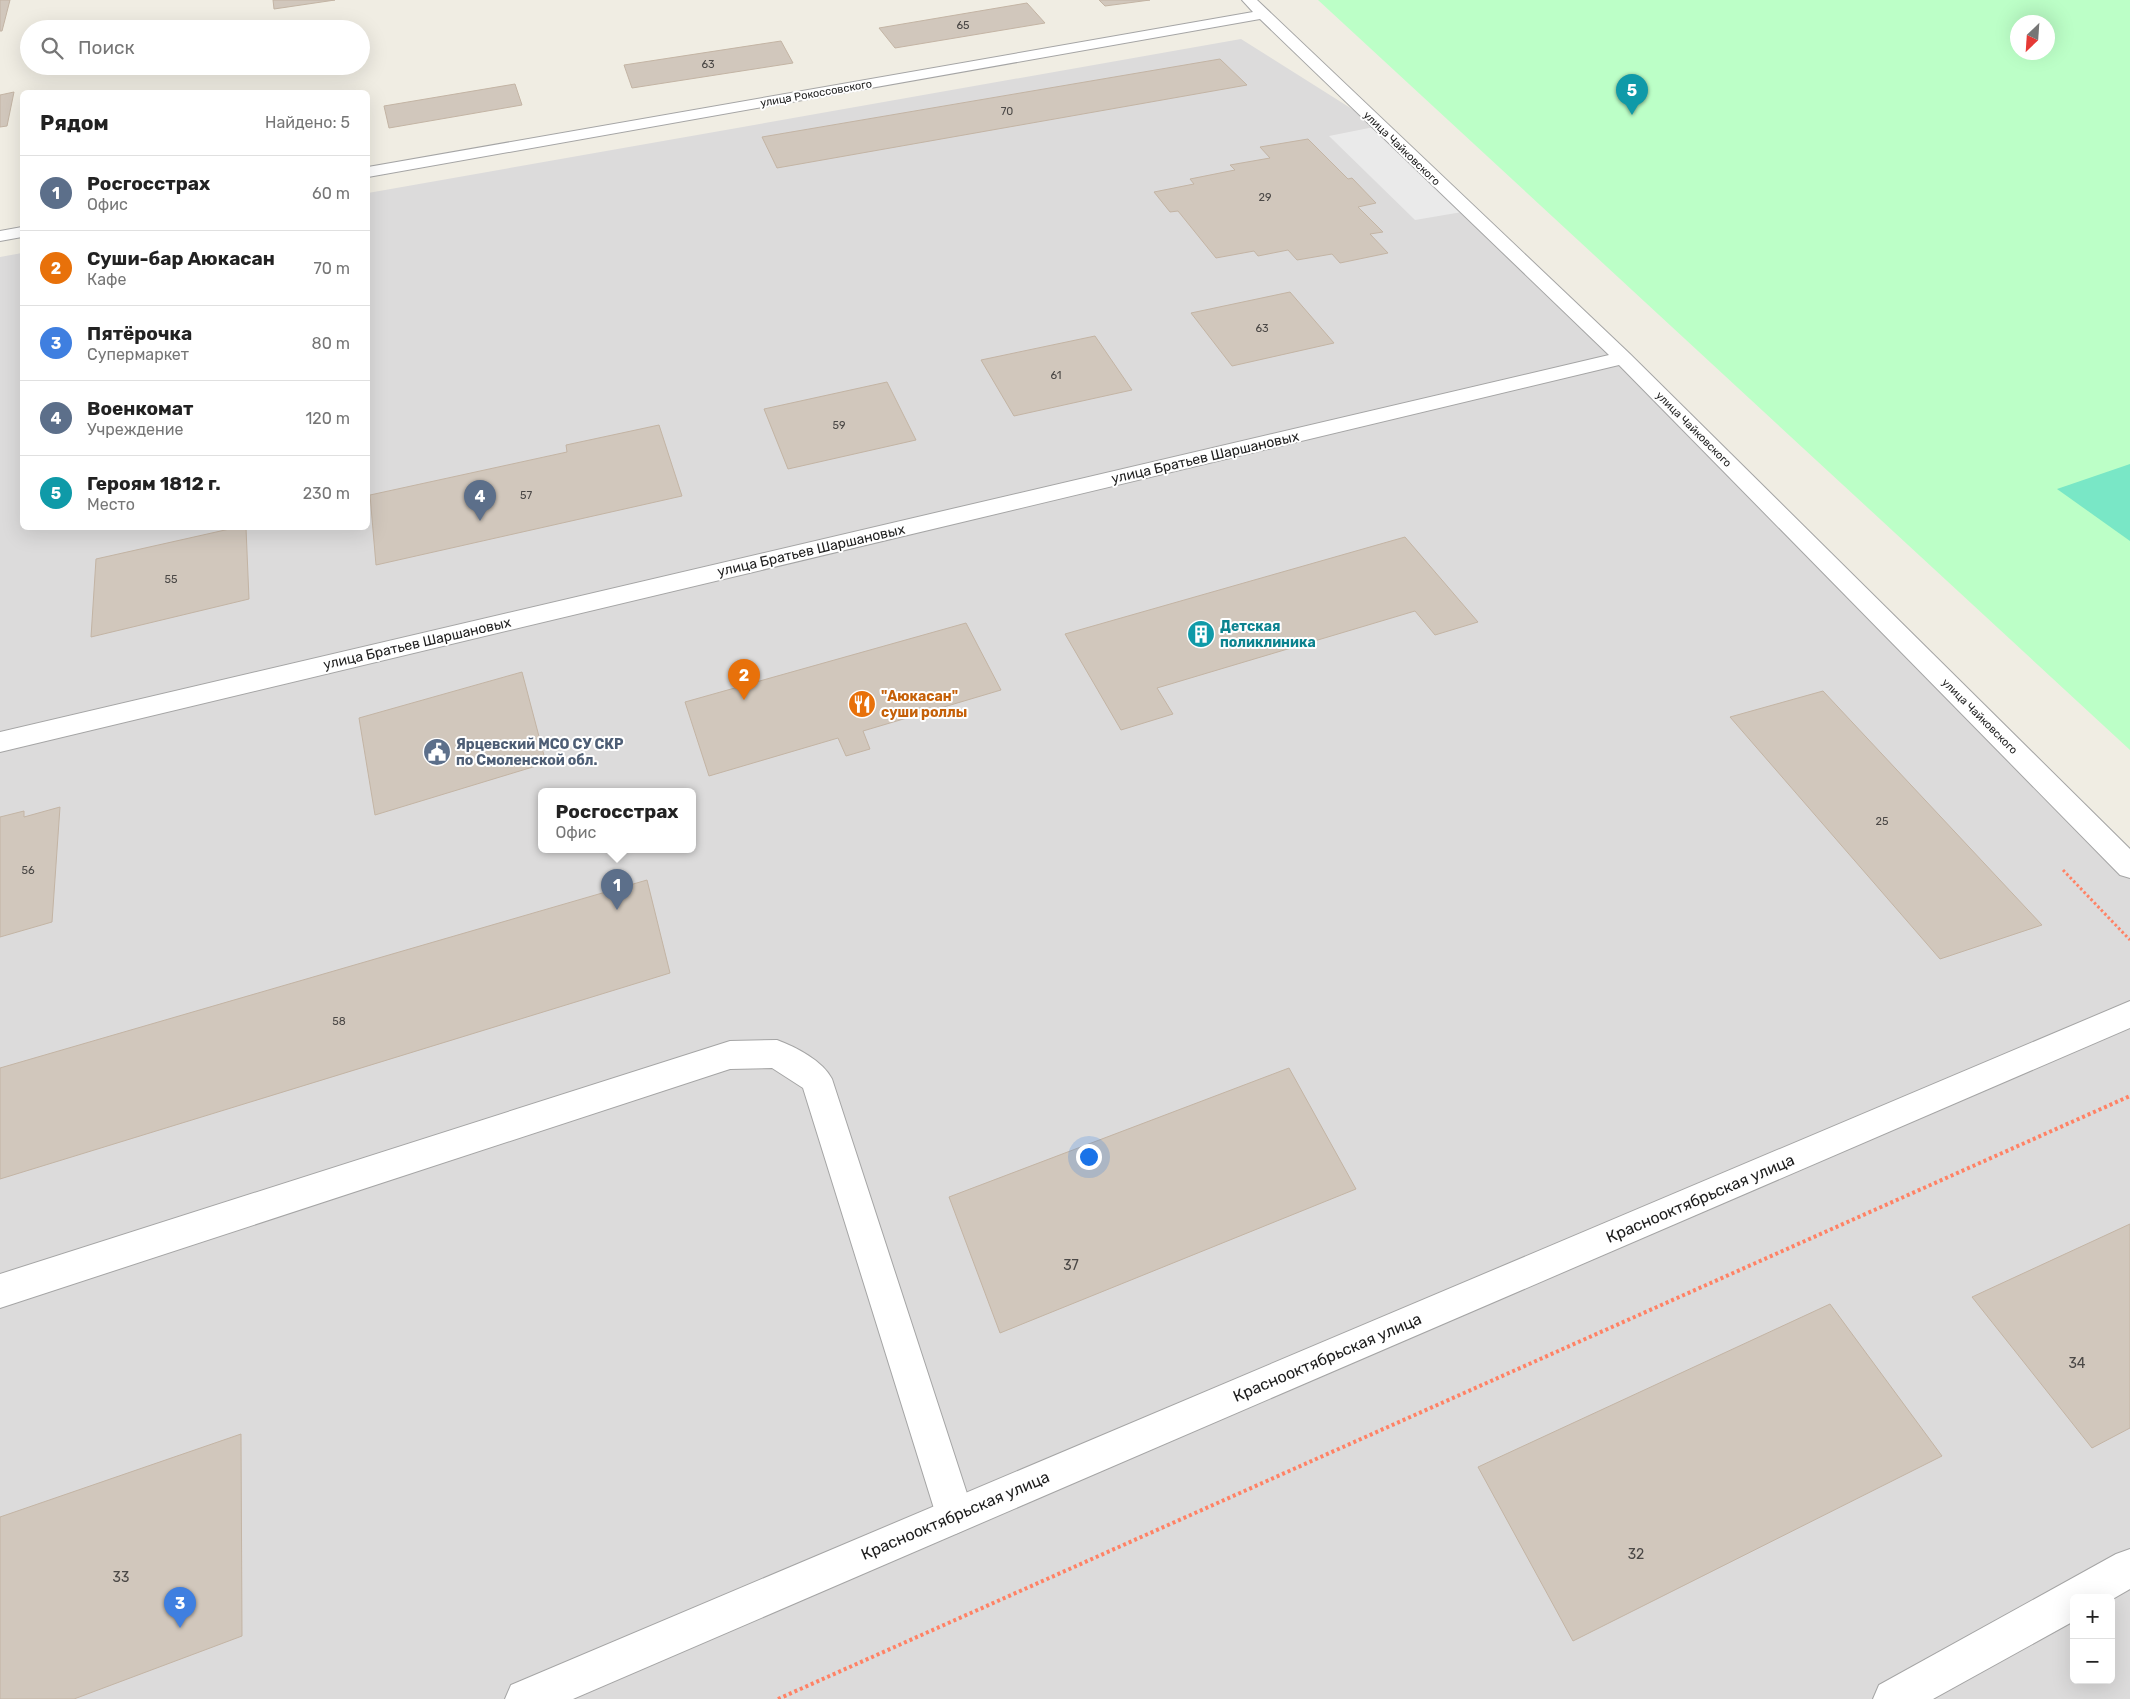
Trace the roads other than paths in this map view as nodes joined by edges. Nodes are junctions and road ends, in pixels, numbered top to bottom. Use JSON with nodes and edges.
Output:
{"nodes":[{"id":1,"x":1256,"y":7,"type":"edge"},
{"id":2,"x":370,"y":172,"type":"edge"},
{"id":3,"x":20,"y":232,"type":"edge"},
{"id":4,"x":0,"y":236,"type":"edge"},
{"id":5,"x":1623,"y":358,"type":"junction"},
{"id":6,"x":0,"y":742,"type":"edge"},
{"id":7,"x":2130,"y":867,"type":"edge"},
{"id":8,"x":2130,"y":1014,"type":"edge"},
{"id":9,"x":0,"y":1291,"type":"edge"},
{"id":10,"x":955,"y":1515,"type":"junction"},
{"id":11,"x":2130,"y":1568,"type":"edge"},
{"id":12,"x":2082,"y":1594,"type":"edge"},
{"id":13,"x":2070,"y":1601,"type":"edge"},
{"id":14,"x":524,"y":1699,"type":"edge"},
{"id":15,"x":1893,"y":1699,"type":"edge"}],
"edges":[{"from":1,"to":2,"type":"street","name":"улица Рокоссовского"},
{"from":1,"to":5,"type":"street","name":"улица Чайковского"},
{"from":3,"to":4,"type":"street"},
{"from":5,"to":6,"type":"street","name":"улица Братьев Шаршановых"},
{"from":5,"to":7,"type":"street","name":"улица Чайковского"},
{"from":8,"to":10,"type":"street","name":"Краснооктябрьская улица"},
{"from":9,"to":10,"type":"street"},
{"from":10,"to":14,"type":"street","name":"Краснооктябрьская улица"},
{"from":11,"to":12,"type":"street"},
{"from":13,"to":15,"type":"street"}]}
